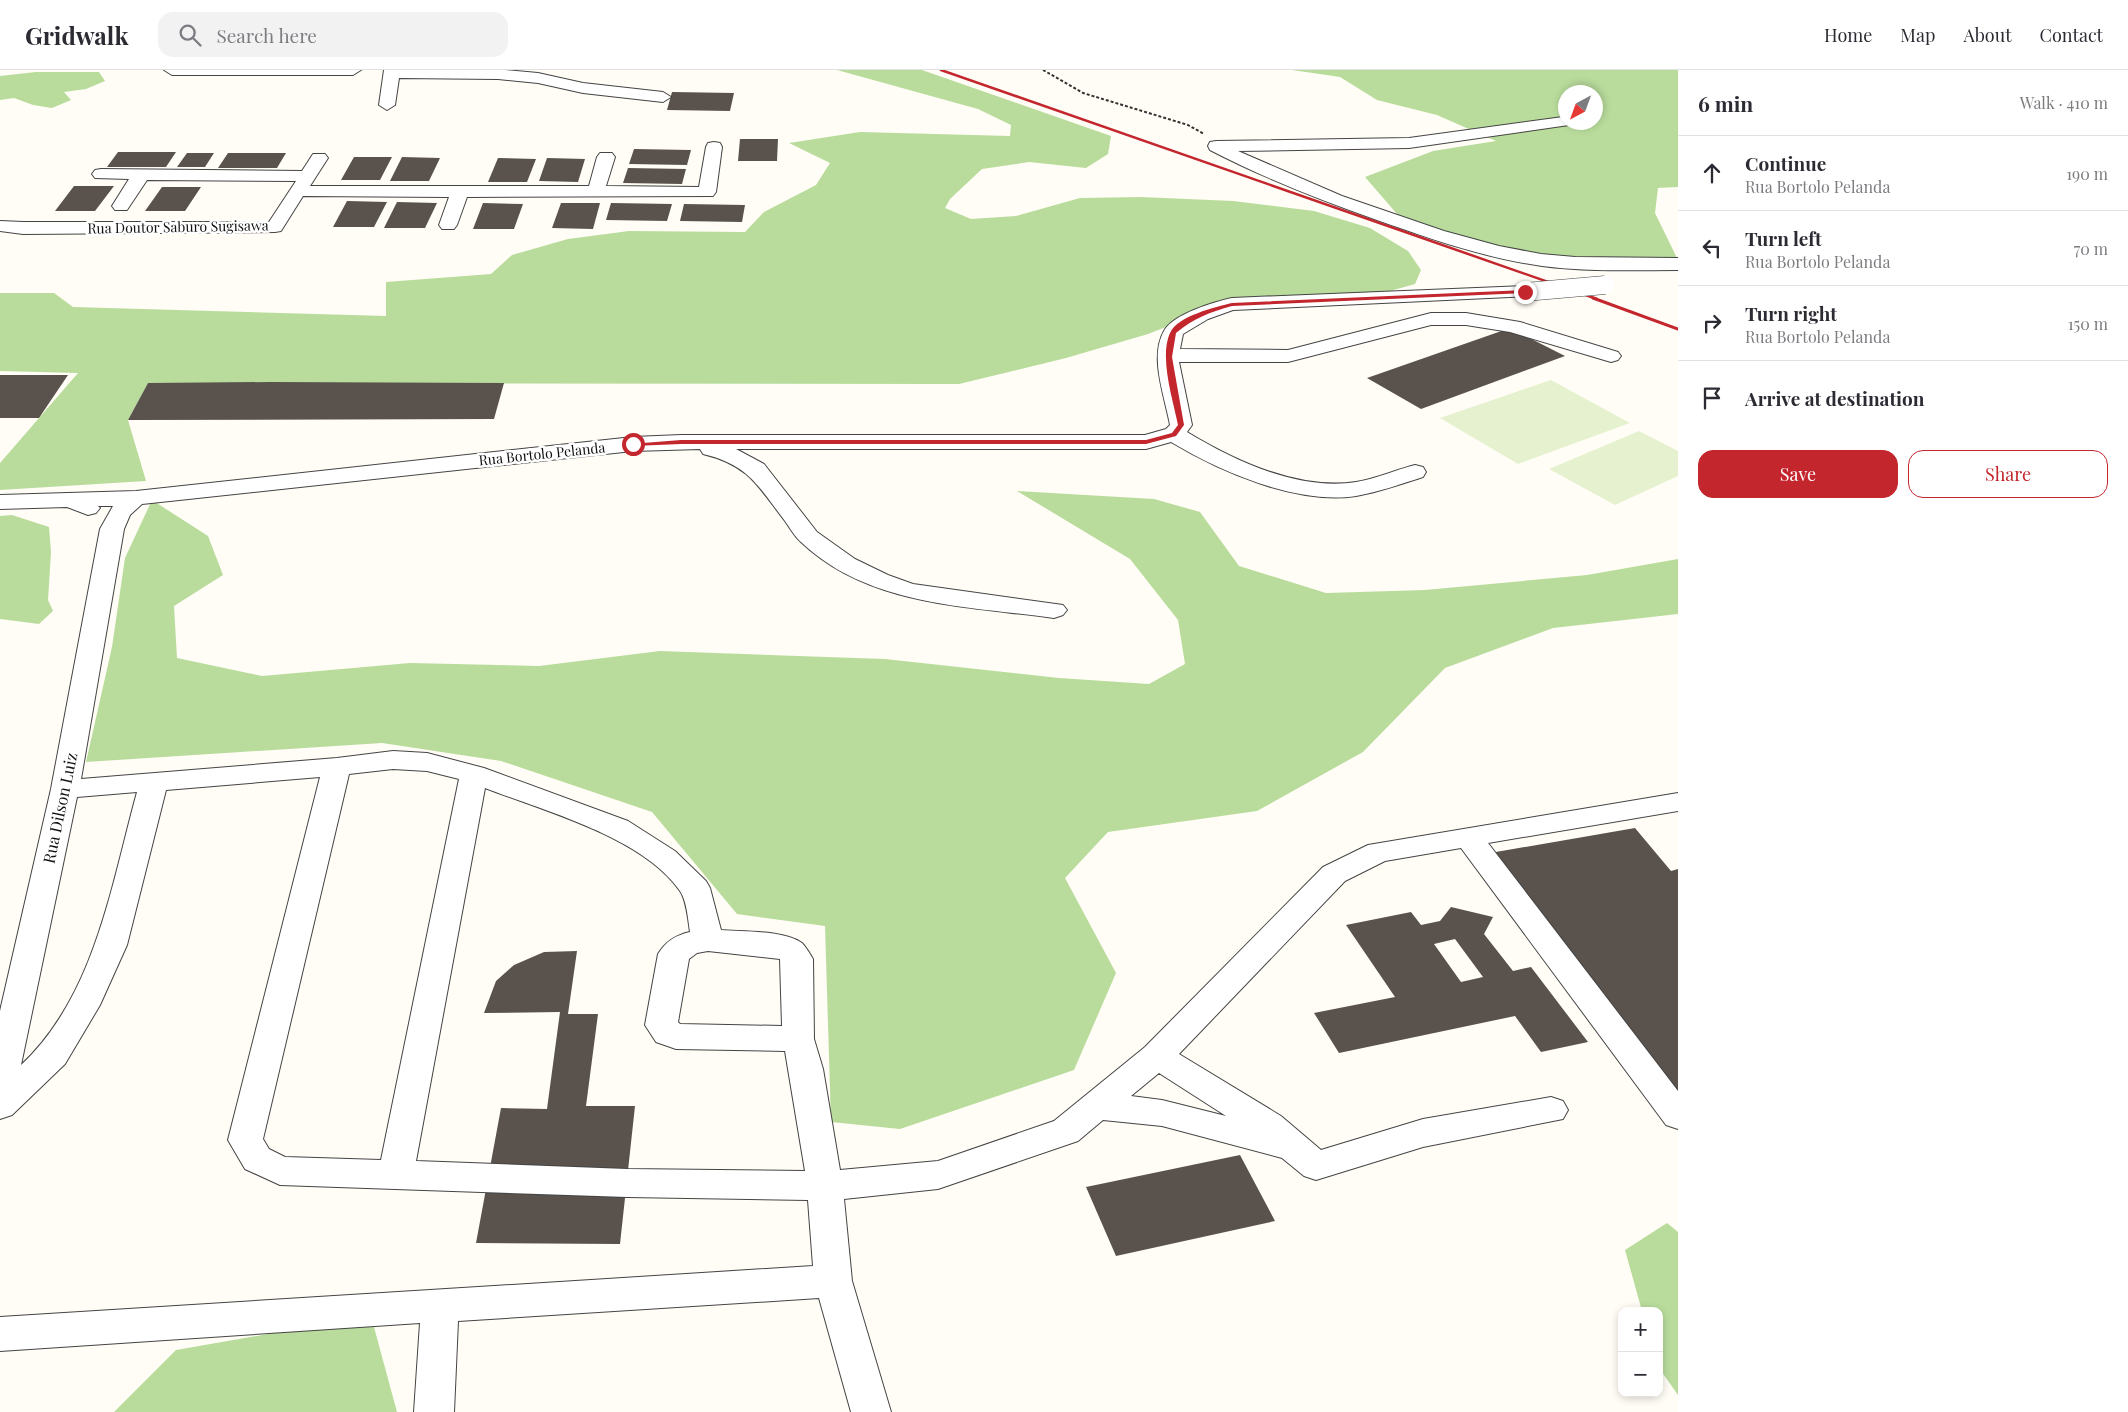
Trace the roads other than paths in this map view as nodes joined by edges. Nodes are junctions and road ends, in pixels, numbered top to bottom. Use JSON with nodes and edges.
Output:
{"nodes":[{"id":1,"x":172,"y":70,"type":"edge"},
{"id":2,"x":353,"y":70,"type":"edge"},
{"id":3,"x":392,"y":72,"type":"edge"},
{"id":4,"x":664,"y":97,"type":"dead end"},
{"id":5,"x":387,"y":105,"type":"dead end"},
{"id":6,"x":1558,"y":123,"type":"edge"},
{"id":7,"x":714,"y":147,"type":"dead end"},
{"id":8,"x":606,"y":157,"type":"dead end"},
{"id":9,"x":319,"y":158,"type":"dead end"},
{"id":10,"x":101,"y":174,"type":"dead end"},
{"id":11,"x":141,"y":175,"type":"junction"},
{"id":12,"x":303,"y":184,"type":"junction"},
{"id":13,"x":460,"y":191,"type":"junction"},
{"id":14,"x":596,"y":191,"type":"junction"},
{"id":15,"x":121,"y":206,"type":"dead end"},
{"id":16,"x":448,"y":225,"type":"dead end"},
{"id":17,"x":0,"y":226,"type":"edge"},
{"id":18,"x":1678,"y":264,"type":"edge"},
{"id":19,"x":1678,"y":278,"type":"edge"},
{"id":20,"x":1611,"y":356,"type":"dead end"},
{"id":21,"x":1168,"y":357,"type":"junction"},
{"id":22,"x":1174,"y":434,"type":"junction"},
{"id":23,"x":681,"y":442,"type":"junction"},
{"id":24,"x":1415,"y":472,"type":"dead end"},
{"id":25,"x":136,"y":498,"type":"junction"},
{"id":26,"x":71,"y":500,"type":"junction"},
{"id":27,"x":0,"y":502,"type":"edge"},
{"id":28,"x":112,"y":529,"type":"junction"},
{"id":29,"x":1054,"y":610,"type":"dead end"},
{"id":30,"x":337,"y":767,"type":"junction"},
{"id":31,"x":474,"y":774,"type":"junction"},
{"id":32,"x":154,"y":782,"type":"junction"},
{"id":33,"x":65,"y":789,"type":"junction"},
{"id":34,"x":1678,"y":802,"type":"edge"},
{"id":35,"x":1468,"y":837,"type":"junction"},
{"id":36,"x":708,"y":940,"type":"junction"},
{"id":37,"x":798,"y":1039,"type":"junction"},
{"id":38,"x":1157,"y":1056,"type":"junction"},
{"id":39,"x":0,"y":1085,"type":"edge"},
{"id":40,"x":0,"y":1106,"type":"edge"},
{"id":41,"x":1096,"y":1106,"type":"junction"},
{"id":42,"x":1551,"y":1110,"type":"dead end"},
{"id":43,"x":1678,"y":1116,"type":"edge"},
{"id":44,"x":1267,"y":1135,"type":"junction"},
{"id":45,"x":396,"y":1175,"type":"junction"},
{"id":46,"x":825,"y":1186,"type":"junction"},
{"id":47,"x":833,"y":1281,"type":"junction"},
{"id":48,"x":440,"y":1307,"type":"junction"},
{"id":49,"x":0,"y":1334,"type":"edge"},
{"id":50,"x":434,"y":1412,"type":"edge"},
{"id":51,"x":871,"y":1412,"type":"edge"}],
"edges":[{"from":1,"to":2,"type":"street"},
{"from":3,"to":4,"type":"street"},
{"from":3,"to":5,"type":"street"},
{"from":6,"to":18,"type":"street"},
{"from":7,"to":14,"type":"street"},
{"from":8,"to":14,"type":"street"},
{"from":9,"to":12,"type":"street","name":"Rua Doutor Saburo Sugisawa"},
{"from":10,"to":11,"type":"street"},
{"from":11,"to":12,"type":"street"},
{"from":11,"to":15,"type":"street"},
{"from":12,"to":13,"type":"street"},
{"from":12,"to":17,"type":"street","name":"Rua Doutor Saburo Sugisawa"},
{"from":13,"to":14,"type":"street"},
{"from":13,"to":16,"type":"street"},
{"from":19,"to":21,"type":"street","bridge":true},
{"from":20,"to":21,"type":"street"},
{"from":21,"to":22,"type":"street"},
{"from":22,"to":23,"type":"street","name":"Rua Bortolo Pelanda"},
{"from":22,"to":24,"type":"street"},
{"from":23,"to":25,"type":"street","name":"Rua Bortolo Pelanda"},
{"from":23,"to":29,"type":"street"},
{"from":25,"to":26,"type":"street","name":"Rua Bortolo Pelanda"},
{"from":25,"to":28,"type":"street","name":"Rua Dilson Luiz"},
{"from":26,"to":27,"type":"street","name":"Rua Bortolo Pelanda"},
{"from":26,"to":28,"type":"street","name":"Rua Bortolo Pelanda"},
{"from":28,"to":33,"type":"street","name":"Rua Dilson Luiz"},
{"from":30,"to":31,"type":"street"},
{"from":30,"to":32,"type":"street"},
{"from":30,"to":45,"type":"street"},
{"from":31,"to":36,"type":"street"},
{"from":31,"to":45,"type":"street"},
{"from":32,"to":33,"type":"street"},
{"from":32,"to":40,"type":"street"},
{"from":33,"to":39,"type":"street","name":"Rua Dilson Luiz"},
{"from":34,"to":35,"type":"street"},
{"from":35,"to":38,"type":"street"},
{"from":35,"to":43,"type":"street"},
{"from":36,"to":37,"type":"street"},
{"from":36,"to":37,"type":"street"},
{"from":37,"to":46,"type":"street"},
{"from":38,"to":41,"type":"street"},
{"from":38,"to":44,"type":"street"},
{"from":41,"to":44,"type":"street"},
{"from":41,"to":46,"type":"street"},
{"from":42,"to":44,"type":"street"},
{"from":45,"to":46,"type":"street"},
{"from":46,"to":47,"type":"street"},
{"from":47,"to":48,"type":"street"},
{"from":47,"to":51,"type":"street"},
{"from":48,"to":49,"type":"street"},
{"from":48,"to":50,"type":"street"}]}
